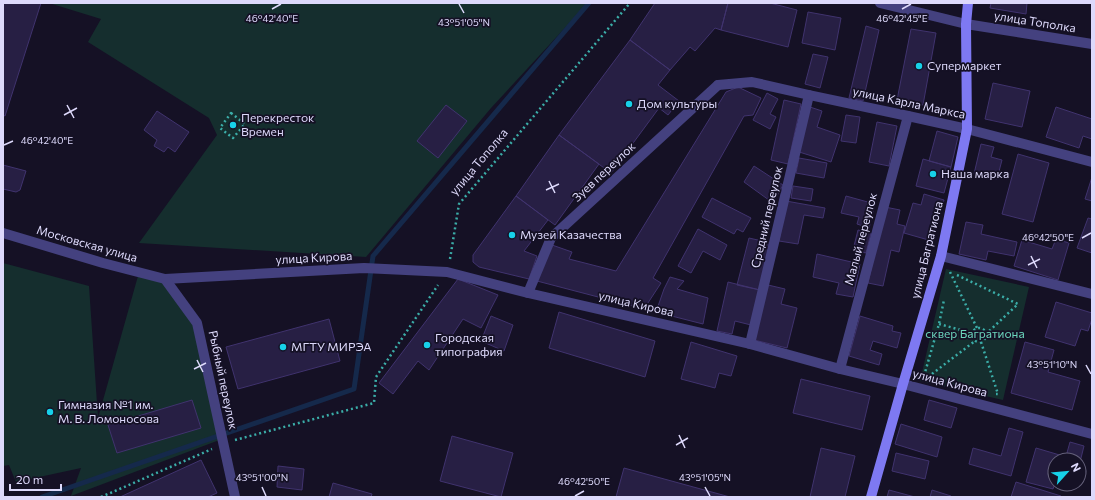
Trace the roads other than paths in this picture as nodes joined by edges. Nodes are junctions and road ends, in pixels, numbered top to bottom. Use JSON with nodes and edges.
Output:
{"nodes":[{"id":1,"x":880,"y":3,"type":"edge"},
{"id":2,"x":968,"y":3,"type":"edge"},
{"id":3,"x":966,"y":24,"type":"junction"},
{"id":4,"x":1092,"y":44,"type":"edge"},
{"id":5,"x":718,"y":85,"type":"joint"},
{"id":6,"x":808,"y":96,"type":"junction"},
{"id":7,"x":908,"y":116,"type":"junction"},
{"id":8,"x":967,"y":129,"type":"junction"},
{"id":9,"x":1092,"y":162,"type":"edge"},
{"id":10,"x":3,"y":233,"type":"edge"},
{"id":11,"x":941,"y":256,"type":"junction"},
{"id":12,"x":165,"y":279,"type":"junction"},
{"id":13,"x":528,"y":293,"type":"junction"},
{"id":14,"x":1092,"y":294,"type":"edge"},
{"id":15,"x":750,"y":344,"type":"junction"},
{"id":16,"x":840,"y":369,"type":"junction"},
{"id":17,"x":903,"y":384,"type":"junction"},
{"id":18,"x":1092,"y":434,"type":"edge"},
{"id":19,"x":235,"y":497,"type":"edge"},
{"id":20,"x":871,"y":497,"type":"edge"}],
"edges":[{"from":1,"to":3,"type":"street","name":"улица Тополка"},
{"from":2,"to":3,"type":"main road","name":"улица Багратиона"},
{"from":3,"to":4,"type":"street","name":"улица Тополка"},
{"from":3,"to":8,"type":"main road","name":"улица Багратиона"},
{"from":5,"to":6,"type":"street","name":"улица Карла Маркса"},
{"from":5,"to":13,"type":"street","name":"Зуев переулок"},
{"from":6,"to":7,"type":"street","name":"улица Карла Маркса"},
{"from":6,"to":15,"type":"street","name":"Средний переулок"},
{"from":7,"to":8,"type":"street","name":"улица Карла Маркса"},
{"from":7,"to":16,"type":"street","name":"Малый переулок"},
{"from":8,"to":9,"type":"street","name":"улица Карла Маркса"},
{"from":8,"to":11,"type":"main road","name":"улица Багратиона"},
{"from":10,"to":12,"type":"street","name":"Московская улица"},
{"from":11,"to":14,"type":"street"},
{"from":11,"to":17,"type":"main road","name":"улица Багратиона"},
{"from":12,"to":13,"type":"street","name":"улица Кирова"},
{"from":12,"to":19,"type":"street","name":"Рыбный переулок"},
{"from":13,"to":15,"type":"street","name":"улица Кирова"},
{"from":15,"to":16,"type":"street","name":"улица Кирова"},
{"from":16,"to":17,"type":"street","name":"улица Кирова"},
{"from":17,"to":18,"type":"street","name":"улица Кирова"},
{"from":17,"to":20,"type":"main road","name":"улица Багратиона"}]}
